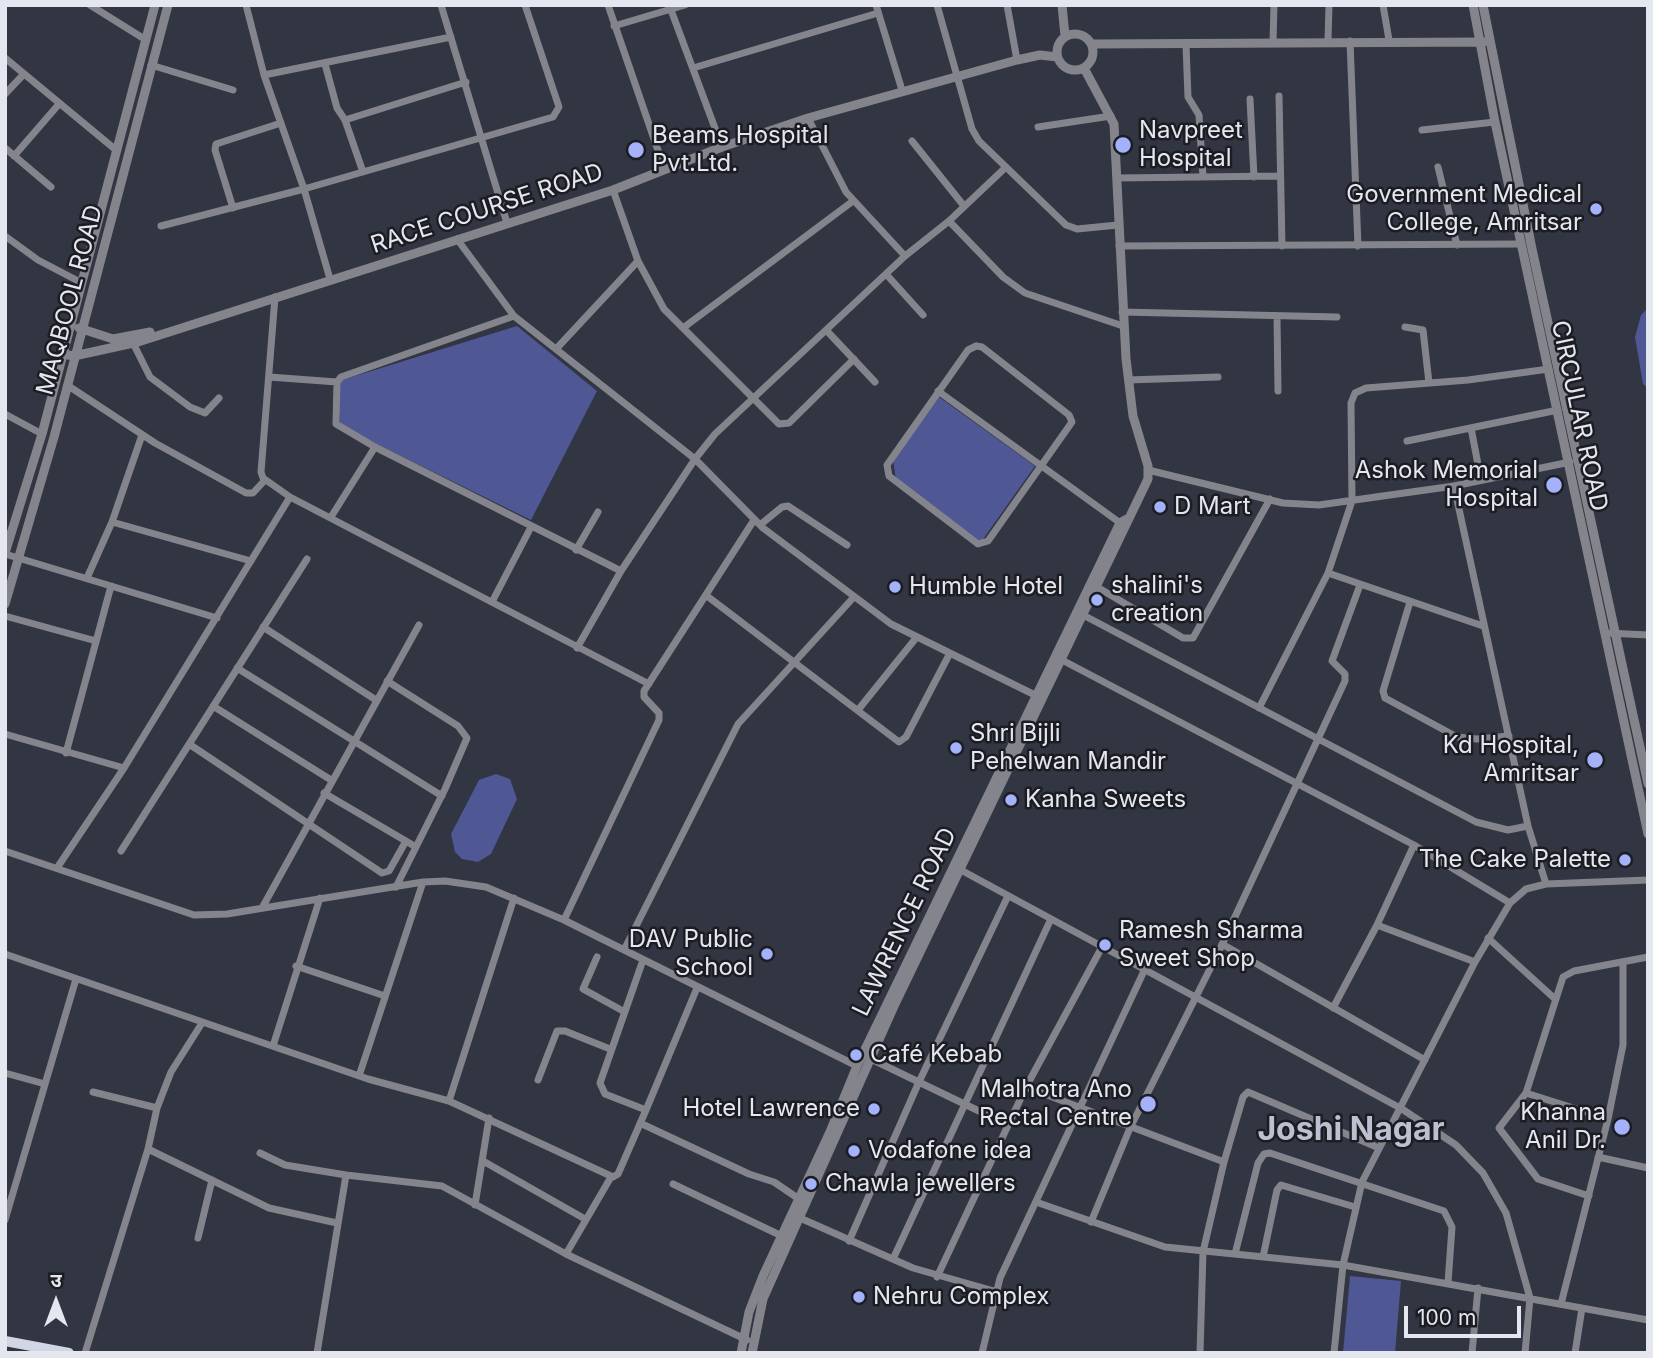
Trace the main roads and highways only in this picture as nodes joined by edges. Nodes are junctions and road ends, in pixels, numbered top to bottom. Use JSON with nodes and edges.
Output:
{"nodes":[{"id":1,"x":5,"y":1341,"type":"edge"},
{"id":2,"x":69,"y":1353,"type":"edge"}],
"edges":[{"from":1,"to":2,"type":"main road"}]}
